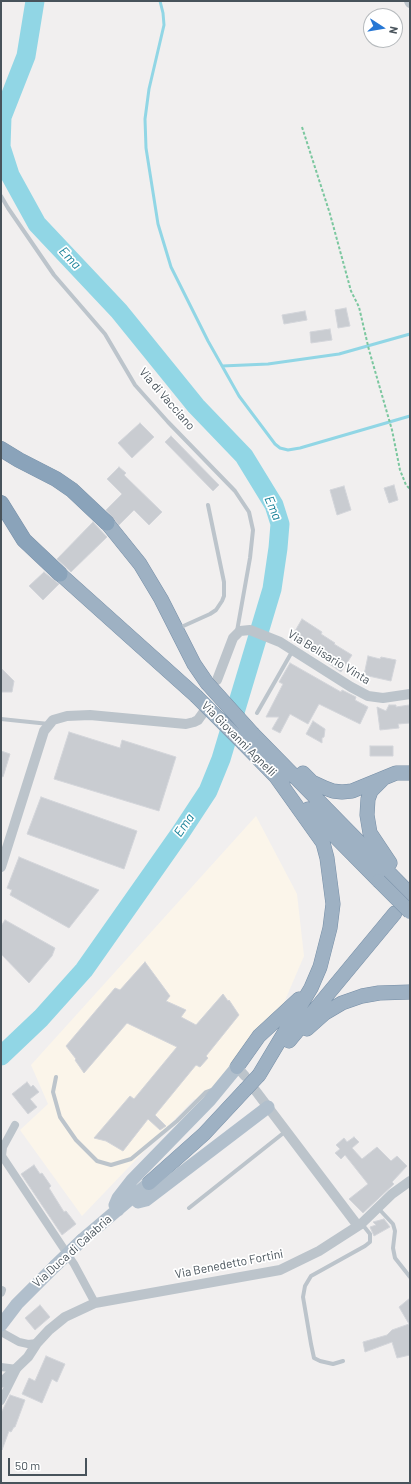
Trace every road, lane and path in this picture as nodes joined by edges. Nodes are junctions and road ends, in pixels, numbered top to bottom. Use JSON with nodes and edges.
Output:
{"nodes":[{"id":1,"x":302,"y":127,"type":"dead end"},
{"id":2,"x":1,"y":196,"type":"edge"},
{"id":3,"x":1,"y":444,"type":"edge"},
{"id":4,"x":1,"y":449,"type":"edge"},
{"id":5,"x":19,"y":460,"type":"junction"},
{"id":6,"x":410,"y":489,"type":"edge"},
{"id":7,"x":1,"y":503,"type":"edge"},
{"id":8,"x":208,"y":505,"type":"dead end"},
{"id":9,"x":107,"y":523,"type":"joint"},
{"id":10,"x":60,"y":574,"type":"joint"},
{"id":11,"x":177,"y":629,"type":"junction"},
{"id":12,"x":236,"y":633,"type":"junction"},
{"id":13,"x":293,"y":650,"type":"junction"},
{"id":14,"x":212,"y":681,"type":"junction"},
{"id":15,"x":410,"y":694,"type":"edge"},
{"id":16,"x":202,"y":713,"type":"dead end"},
{"id":17,"x":257,"y":713,"type":"dead end"},
{"id":18,"x":1,"y":719,"type":"edge"},
{"id":19,"x":50,"y":724,"type":"junction"},
{"id":20,"x":269,"y":749,"type":"junction"},
{"id":21,"x":410,"y":773,"type":"edge"},
{"id":22,"x":387,"y":776,"type":"junction"},
{"id":23,"x":276,"y":777,"type":"junction"},
{"id":24,"x":1,"y":867,"type":"edge"},
{"id":25,"x":387,"y":873,"type":"junction"},
{"id":26,"x":410,"y":888,"type":"edge"},
{"id":27,"x":410,"y":894,"type":"edge"},
{"id":28,"x":410,"y":912,"type":"edge"},
{"id":29,"x":395,"y":913,"type":"dead end"},
{"id":30,"x":311,"y":988,"type":"junction"},
{"id":31,"x":410,"y":992,"type":"edge"},
{"id":32,"x":277,"y":1055,"type":"junction"},
{"id":33,"x":56,"y":1077,"type":"dead end"},
{"id":34,"x":248,"y":1080,"type":"junction"},
{"id":35,"x":221,"y":1085,"type":"junction"},
{"id":36,"x":268,"y":1107,"type":"junction"},
{"id":37,"x":15,"y":1125,"type":"dead end"},
{"id":38,"x":286,"y":1131,"type":"junction"},
{"id":39,"x":410,"y":1181,"type":"edge"},
{"id":40,"x":149,"y":1183,"type":"joint"},
{"id":41,"x":133,"y":1197,"type":"junction"},
{"id":42,"x":188,"y":1208,"type":"dead end"},
{"id":43,"x":377,"y":1208,"type":"junction"},
{"id":44,"x":118,"y":1210,"type":"junction"},
{"id":45,"x":360,"y":1225,"type":"junction"},
{"id":46,"x":410,"y":1277,"type":"edge"},
{"id":47,"x":95,"y":1303,"type":"junction"},
{"id":48,"x":1,"y":1325,"type":"edge"},
{"id":49,"x":1,"y":1332,"type":"edge"},
{"id":50,"x":37,"y":1343,"type":"junction"},
{"id":51,"x":343,"y":1361,"type":"dead end"},
{"id":52,"x":1,"y":1367,"type":"edge"},
{"id":53,"x":16,"y":1368,"type":"junction"},
{"id":54,"x":1,"y":1383,"type":"edge"},
{"id":55,"x":1,"y":1401,"type":"edge"}],
"edges":[{"from":1,"to":6,"type":"path"},
{"from":2,"to":12,"type":"lane","name":"Via di Vacciano"},
{"from":3,"to":5,"type":"highway"},
{"from":4,"to":5,"type":"highway"},
{"from":5,"to":9,"type":"highway"},
{"from":7,"to":10,"type":"highway"},
{"from":8,"to":11,"type":"lane"},
{"from":9,"to":11,"type":"highway","name":"Via Giovanni Agnelli"},
{"from":10,"to":23,"type":"highway","name":"Via Giovanni Agnelli","bridge":true},
{"from":11,"to":14,"type":"highway","name":"Via Giovanni Agnelli"},
{"from":12,"to":13,"type":"street","name":"Via Belisario Vinta"},
{"from":12,"to":14,"type":"street","name":"Via di Vacciano"},
{"from":13,"to":15,"type":"street","name":"Via Belisario Vinta"},
{"from":13,"to":17,"type":"lane"},
{"from":14,"to":20,"type":"highway","name":"Via Giovanni Agnelli","bridge":true},
{"from":16,"to":19,"type":"street"},
{"from":18,"to":19,"type":"lane"},
{"from":19,"to":24,"type":"street"},
{"from":20,"to":22,"type":"highway"},
{"from":20,"to":25,"type":"highway","name":"Via Giovanni Agnelli"},
{"from":21,"to":22,"type":"highway"},
{"from":22,"to":25,"type":"highway"},
{"from":23,"to":25,"type":"highway","name":"Via Giovanni Agnelli"},
{"from":23,"to":30,"type":"highway"},
{"from":25,"to":26,"type":"highway"},
{"from":25,"to":27,"type":"highway","name":"Via Giovanni Agnelli"},
{"from":25,"to":28,"type":"highway","name":"Via Giovanni Agnelli","bridge":true},
{"from":29,"to":32,"type":"highway"},
{"from":30,"to":34,"type":"highway"},
{"from":30,"to":34,"type":"highway"},
{"from":31,"to":32,"type":"highway"},
{"from":32,"to":34,"type":"highway"},
{"from":33,"to":35,"type":"lane"},
{"from":34,"to":35,"type":"main road"},
{"from":34,"to":36,"type":"street"},
{"from":34,"to":40,"type":"highway"},
{"from":35,"to":44,"type":"main road"},
{"from":36,"to":38,"type":"street"},
{"from":36,"to":41,"type":"main road"},
{"from":37,"to":47,"type":"street"},
{"from":38,"to":42,"type":"lane"},
{"from":38,"to":45,"type":"street"},
{"from":39,"to":43,"type":"street","name":"Via Benedetto Fortini"},
{"from":40,"to":41,"type":"main road","name":"Via Duca di Calabria"},
{"from":41,"to":44,"type":"main road","name":"Via Duca di Calabria"},
{"from":43,"to":45,"type":"street","name":"Via Benedetto Fortini"},
{"from":43,"to":46,"type":"lane"},
{"from":44,"to":48,"type":"main road","name":"Via Duca di Calabria","bridge":true},
{"from":45,"to":47,"type":"street","name":"Via Benedetto Fortini"},
{"from":45,"to":51,"type":"lane"},
{"from":47,"to":50,"type":"street","name":"Via Benedetto Fortini"},
{"from":49,"to":50,"type":"street"},
{"from":50,"to":53,"type":"street","name":"Via Benedetto Fortini"},
{"from":52,"to":53,"type":"street"},
{"from":53,"to":54,"type":"street","name":"Via Benedetto Fortini"},
{"from":53,"to":55,"type":"street","name":"Via Benedetto Fortini"}]}
